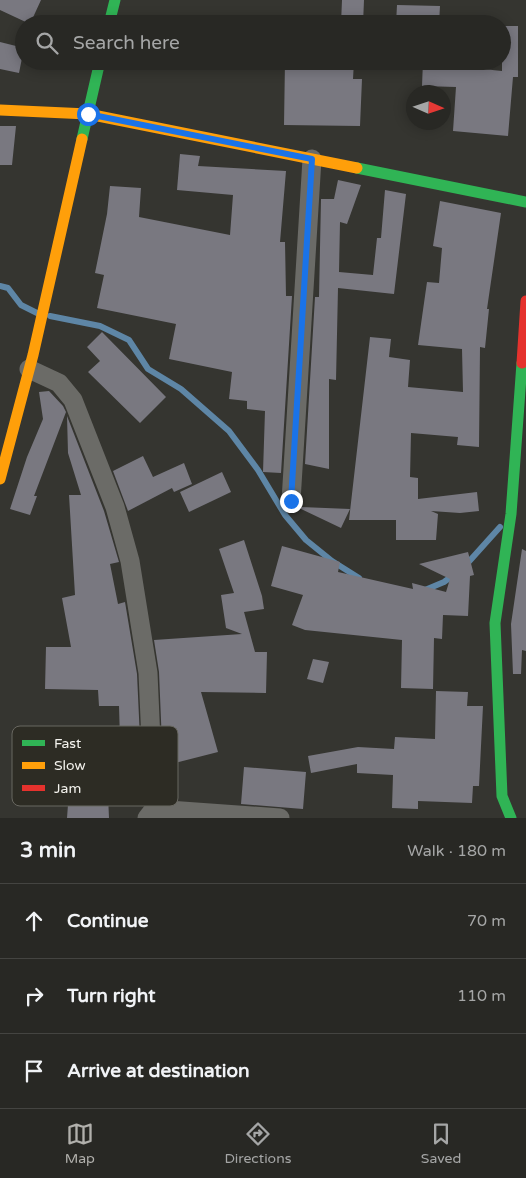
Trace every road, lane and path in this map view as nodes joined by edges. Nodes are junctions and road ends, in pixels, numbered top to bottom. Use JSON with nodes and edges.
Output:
{"nodes":[{"id":1,"x":115,"y":0,"type":"edge"},
{"id":2,"x":111,"y":15,"type":"edge"},
{"id":3,"x":98,"y":70,"type":"edge"},
{"id":4,"x":0,"y":110,"type":"edge"},
{"id":5,"x":88,"y":114,"type":"junction"},
{"id":6,"x":312,"y":159,"type":"junction"},
{"id":7,"x":526,"y":202,"type":"edge"},
{"id":8,"x":526,"y":301,"type":"edge"},
{"id":9,"x":31,"y":362,"type":"junction"},
{"id":10,"x":0,"y":480,"type":"edge"},
{"id":11,"x":291,"y":501,"type":"dead end"},
{"id":12,"x":149,"y":726,"type":"edge"},
{"id":13,"x":150,"y":813,"type":"edge"},
{"id":14,"x":280,"y":818,"type":"edge"},
{"id":15,"x":510,"y":818,"type":"edge"}],
"edges":[{"from":1,"to":2,"type":"street"},
{"from":3,"to":5,"type":"street"},
{"from":4,"to":5,"type":"street"},
{"from":5,"to":6,"type":"street"},
{"from":5,"to":9,"type":"street"},
{"from":6,"to":7,"type":"street"},
{"from":6,"to":11,"type":"street"},
{"from":8,"to":15,"type":"street"},
{"from":9,"to":10,"type":"street"},
{"from":9,"to":12,"type":"street"},
{"from":13,"to":14,"type":"street"}]}
